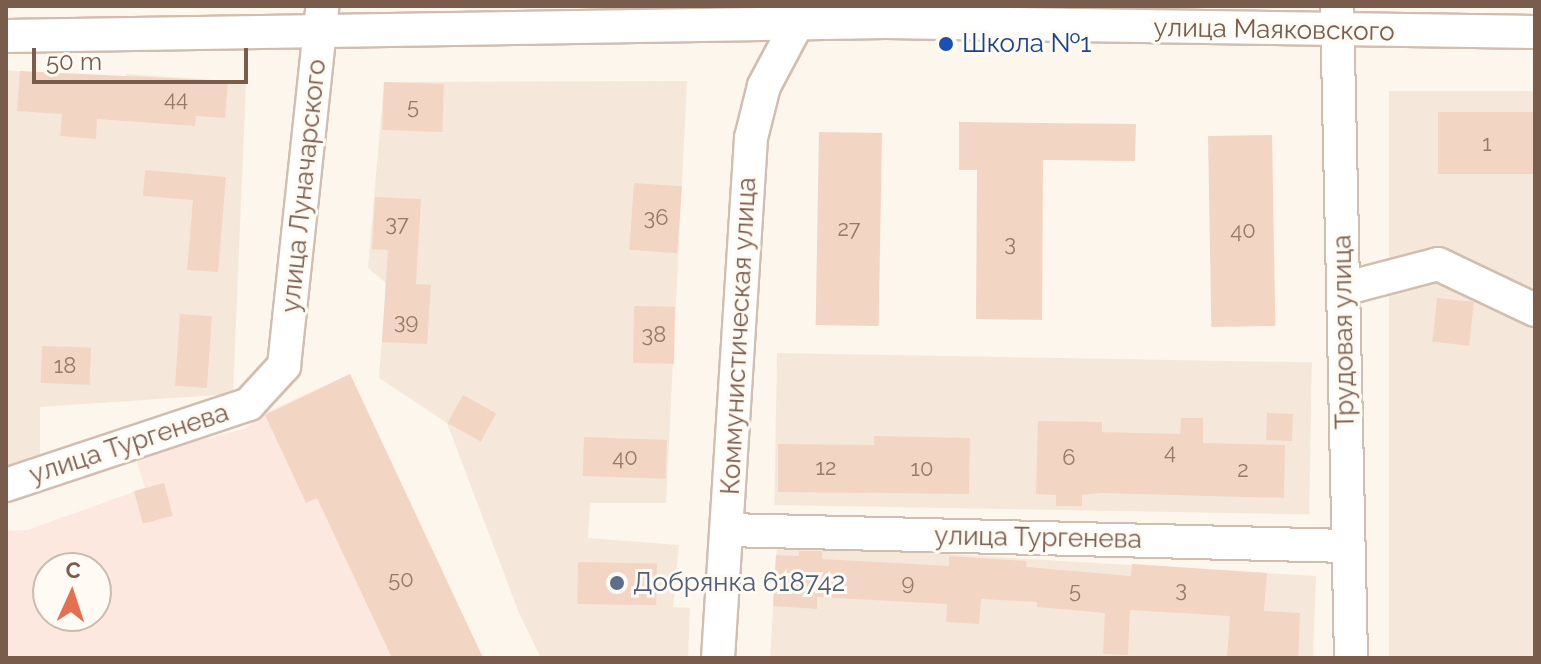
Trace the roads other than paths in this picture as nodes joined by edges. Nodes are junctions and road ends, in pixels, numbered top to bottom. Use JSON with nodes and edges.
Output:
{"nodes":[{"id":1,"x":322,"y":17,"type":"edge"},
{"id":2,"x":1337,"y":18,"type":"edge"},
{"id":3,"x":797,"y":24,"type":"junction"},
{"id":4,"x":1535,"y":32,"type":"edge"},
{"id":5,"x":6,"y":36,"type":"edge"},
{"id":6,"x":1343,"y":289,"type":"junction"},
{"id":7,"x":1535,"y":310,"type":"edge"},
{"id":8,"x":284,"y":366,"type":"joint"},
{"id":9,"x":6,"y":485,"type":"edge"},
{"id":10,"x":728,"y":530,"type":"junction"},
{"id":11,"x":1349,"y":546,"type":"junction"},
{"id":12,"x":718,"y":658,"type":"edge"},
{"id":13,"x":1351,"y":658,"type":"edge"}],
"edges":[{"from":1,"to":3,"type":"street","name":"улица Маяковского"},
{"from":1,"to":5,"type":"street","name":"улица Маяковского"},
{"from":1,"to":8,"type":"street","name":"улица Луначарского"},
{"from":2,"to":3,"type":"street","name":"улица Маяковского"},
{"from":2,"to":4,"type":"street","name":"улица Маяковского"},
{"from":2,"to":6,"type":"street","name":"Трудовая улица"},
{"from":3,"to":10,"type":"street","name":"Коммунистическая улица"},
{"from":6,"to":7,"type":"street"},
{"from":6,"to":11,"type":"street","name":"Трудовая улица"},
{"from":8,"to":9,"type":"street","name":"улица Тургенева"},
{"from":10,"to":11,"type":"street","name":"улица Тургенева"},
{"from":10,"to":12,"type":"street","name":"Коммунистическая улица"},
{"from":11,"to":13,"type":"street","name":"Трудовая улица"}]}
